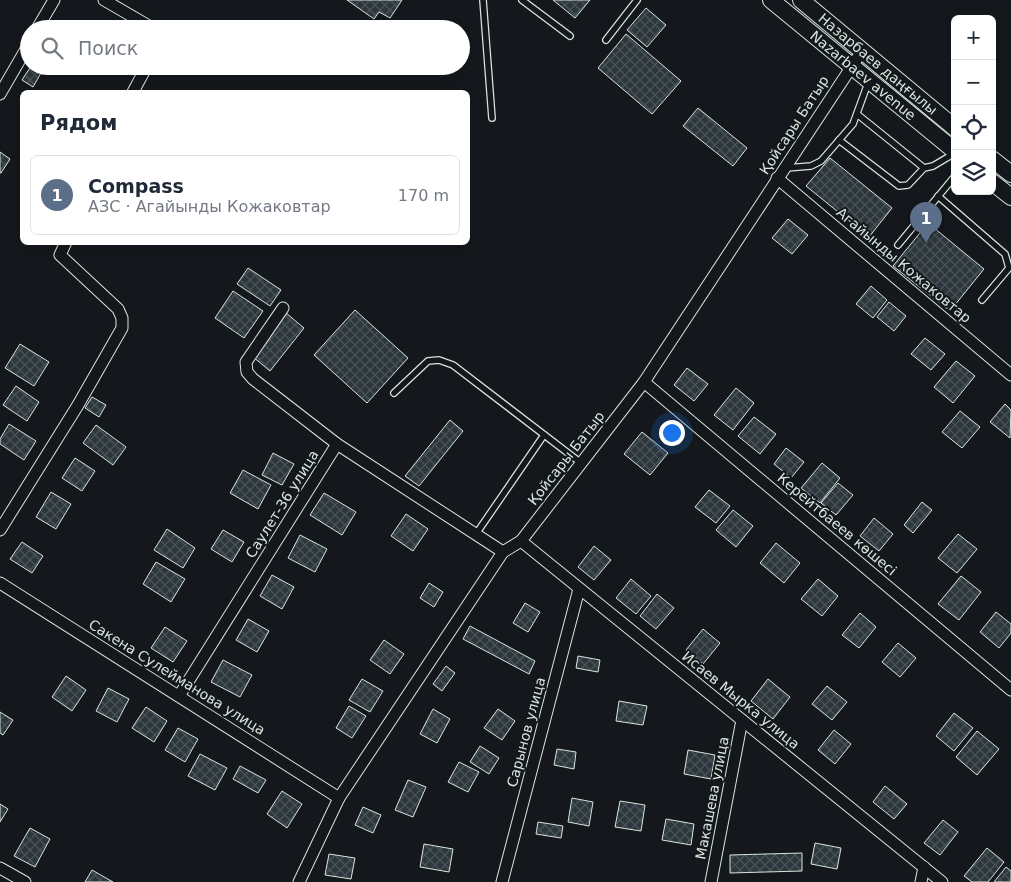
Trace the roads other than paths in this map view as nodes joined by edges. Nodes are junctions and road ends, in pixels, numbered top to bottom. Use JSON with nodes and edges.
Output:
{"nodes":[{"id":1,"x":54,"y":0,"type":"edge"},
{"id":2,"x":104,"y":0,"type":"edge"},
{"id":3,"x":483,"y":0,"type":"edge"},
{"id":4,"x":522,"y":0,"type":"edge"},
{"id":5,"x":637,"y":0,"type":"edge"},
{"id":6,"x":771,"y":0,"type":"edge"},
{"id":7,"x":801,"y":0,"type":"edge"},
{"id":8,"x":42,"y":20,"type":"edge"},
{"id":9,"x":138,"y":20,"type":"edge"},
{"id":10,"x":570,"y":36,"type":"dead end"},
{"id":11,"x":606,"y":40,"type":"dead end"},
{"id":12,"x":862,"y":51,"type":"junction"},
{"id":13,"x":20,"y":60,"type":"edge"},
{"id":14,"x":851,"y":66,"type":"junction"},
{"id":15,"x":142,"y":75,"type":"edge"},
{"id":16,"x":869,"y":80,"type":"junction"},
{"id":17,"x":134,"y":90,"type":"edge"},
{"id":18,"x":0,"y":94,"type":"edge"},
{"id":19,"x":857,"y":114,"type":"junction"},
{"id":20,"x":492,"y":118,"type":"dead end"},
{"id":21,"x":951,"y":125,"type":"edge"},
{"id":22,"x":839,"y":140,"type":"junction"},
{"id":23,"x":953,"y":150,"type":"edge"},
{"id":24,"x":951,"y":155,"type":"edge"},
{"id":25,"x":996,"y":162,"type":"edge"},
{"id":26,"x":784,"y":168,"type":"junction"},
{"id":27,"x":924,"y":168,"type":"junction"},
{"id":28,"x":1011,"y":174,"type":"edge"},
{"id":29,"x":777,"y":178,"type":"junction"},
{"id":30,"x":951,"y":181,"type":"edge"},
{"id":31,"x":996,"y":185,"type":"edge"},
{"id":32,"x":938,"y":196,"type":"junction"},
{"id":33,"x":1011,"y":197,"type":"edge"},
{"id":34,"x":65,"y":245,"type":"edge"},
{"id":35,"x":898,"y":245,"type":"dead end"},
{"id":36,"x":1010,"y":268,"type":"edge"},
{"id":37,"x":982,"y":300,"type":"dead end"},
{"id":38,"x":283,"y":308,"type":"dead end"},
{"id":39,"x":1011,"y":375,"type":"edge"},
{"id":40,"x":644,"y":382,"type":"junction"},
{"id":41,"x":394,"y":393,"type":"dead end"},
{"id":42,"x":544,"y":434,"type":"junction"},
{"id":43,"x":337,"y":444,"type":"junction"},
{"id":44,"x":581,"y":463,"type":"junction"},
{"id":45,"x":0,"y":530,"type":"edge"},
{"id":46,"x":476,"y":534,"type":"junction"},
{"id":47,"x":521,"y":541,"type":"junction"},
{"id":48,"x":503,"y":552,"type":"junction"},
{"id":49,"x":0,"y":583,"type":"edge"},
{"id":50,"x":579,"y":589,"type":"junction"},
{"id":51,"x":1011,"y":690,"type":"edge"},
{"id":52,"x":179,"y":696,"type":"junction"},
{"id":53,"x":742,"y":720,"type":"junction"},
{"id":54,"x":339,"y":798,"type":"junction"},
{"id":55,"x":924,"y":867,"type":"junction"},
{"id":56,"x":0,"y":868,"type":"edge"},
{"id":57,"x":25,"y":882,"type":"edge"},
{"id":58,"x":299,"y":882,"type":"edge"},
{"id":59,"x":502,"y":882,"type":"edge"},
{"id":60,"x":711,"y":882,"type":"edge"},
{"id":61,"x":921,"y":882,"type":"edge"},
{"id":62,"x":942,"y":882,"type":"edge"}],
"edges":[{"from":1,"to":8,"type":"street"},
{"from":2,"to":9,"type":"street"},
{"from":3,"to":20,"type":"lane"},
{"from":4,"to":10,"type":"lane"},
{"from":5,"to":11,"type":"lane"},
{"from":6,"to":14,"type":"main road","name":"Nazarbaev avenue"},
{"from":7,"to":12,"type":"main road","name":"Назарбаев даңғылы"},
{"from":12,"to":14,"type":"street","name":"Қойсары Батыр"},
{"from":12,"to":21,"type":"main road","name":"Назарбаев даңғылы"},
{"from":13,"to":18,"type":"street"},
{"from":14,"to":16,"type":"main road","name":"Nazarbaev avenue"},
{"from":14,"to":26,"type":"street","name":"Қойсары Батыр"},
{"from":15,"to":17,"type":"street"},
{"from":16,"to":19,"type":"lane"},
{"from":16,"to":23,"type":"main road","name":"Nazarbaev avenue"},
{"from":19,"to":22,"type":"lane"},
{"from":19,"to":27,"type":"lane"},
{"from":22,"to":26,"type":"lane"},
{"from":22,"to":27,"type":"lane"},
{"from":24,"to":27,"type":"lane"},
{"from":25,"to":28,"type":"main road"},
{"from":26,"to":29,"type":"street","name":"Қойсары Батыр"},
{"from":29,"to":39,"type":"street","name":"Агайынды Кожаковтар"},
{"from":29,"to":40,"type":"street","name":"Қойсары Батыр"},
{"from":30,"to":32,"type":"lane"},
{"from":31,"to":33,"type":"main road"},
{"from":32,"to":35,"type":"lane"},
{"from":32,"to":36,"type":"lane"},
{"from":34,"to":45,"type":"street"},
{"from":36,"to":37,"type":"lane"},
{"from":38,"to":43,"type":"street"},
{"from":40,"to":44,"type":"street","name":"Қойсары Батыр"},
{"from":40,"to":51,"type":"street","name":"Керейтбаеев көшесі"},
{"from":41,"to":42,"type":"lane"},
{"from":42,"to":44,"type":"lane"},
{"from":42,"to":46,"type":"lane"},
{"from":43,"to":46,"type":"street","name":"Саулет-36 улица"},
{"from":43,"to":52,"type":"street","name":"Саулет-36 улица"},
{"from":44,"to":47,"type":"street","name":"Қойсары Батыр"},
{"from":46,"to":48,"type":"street","name":"Саулет-36 улица"},
{"from":47,"to":48,"type":"street","name":"Қойсары Батыр"},
{"from":47,"to":50,"type":"street","name":"Исаев Мырка улица"},
{"from":48,"to":54,"type":"street","name":"Қойсары Батыр"},
{"from":49,"to":52,"type":"street","name":"Сакена Сулейманова улица"},
{"from":50,"to":53,"type":"street","name":"Исаев Мырка улица"},
{"from":50,"to":59,"type":"street","name":"Сарынов улица"},
{"from":52,"to":54,"type":"street","name":"Сакена Сулейманова улица"},
{"from":53,"to":55,"type":"street","name":"Исаев Мырка улица"},
{"from":53,"to":60,"type":"street","name":"Макашева улица"},
{"from":54,"to":58,"type":"street","name":"Қойсары Батыр"},
{"from":55,"to":61,"type":"street"},
{"from":55,"to":62,"type":"street","name":"Исаев Мырка улица"},
{"from":56,"to":57,"type":"street"}]}
